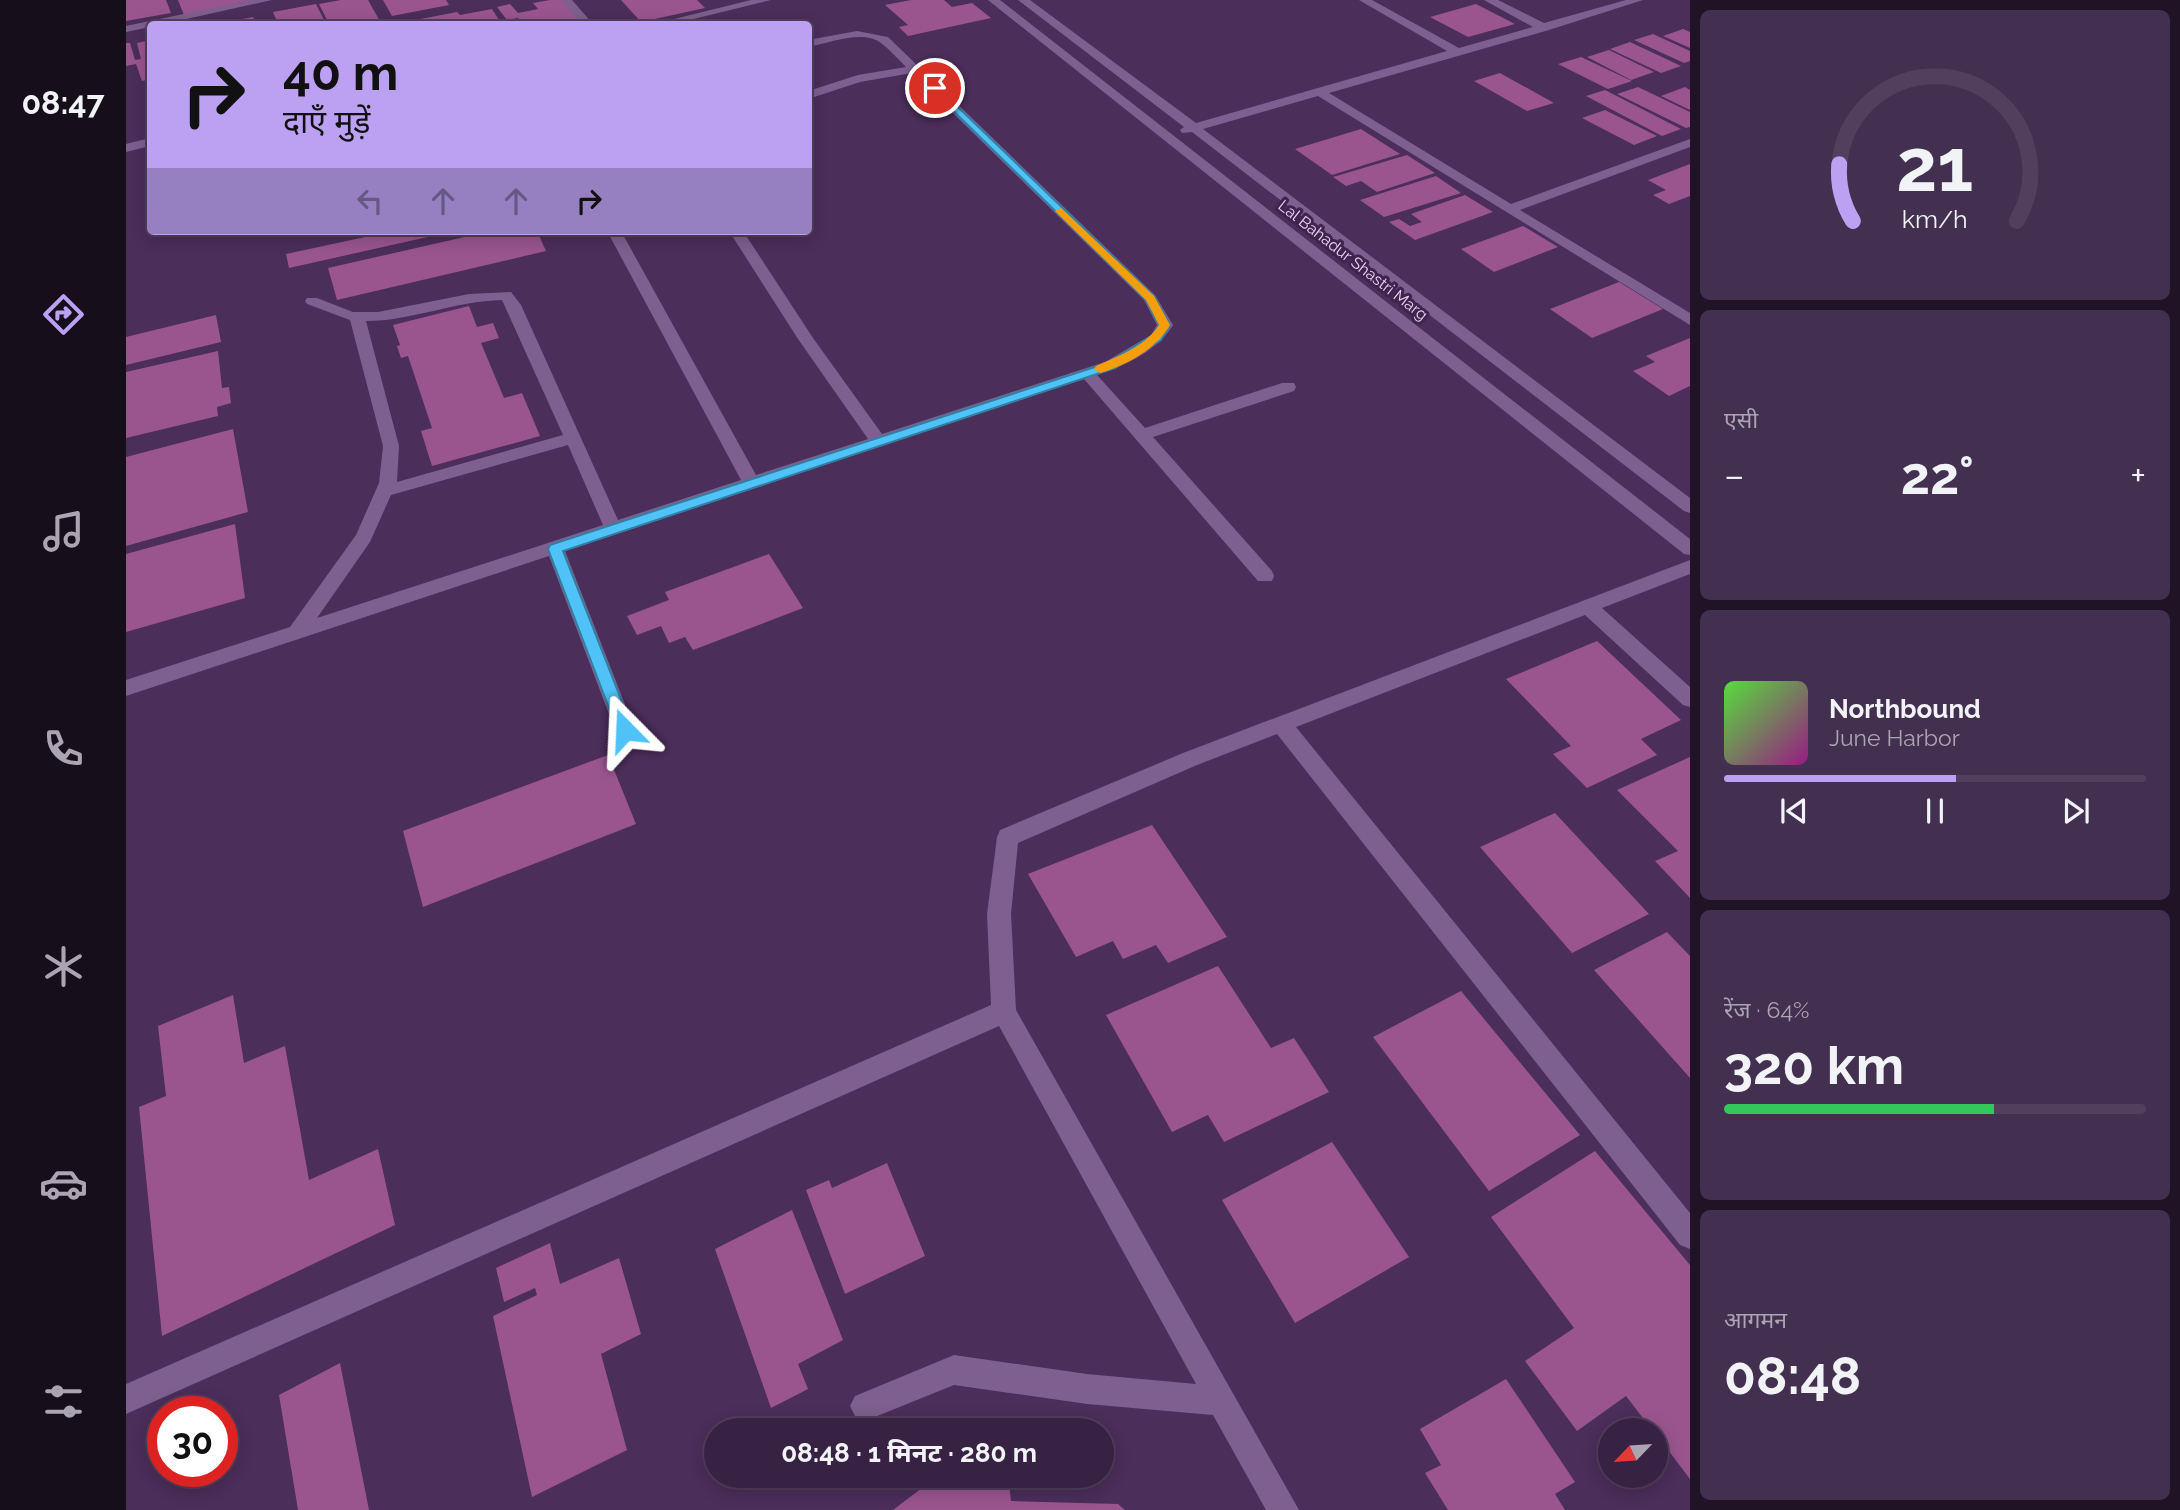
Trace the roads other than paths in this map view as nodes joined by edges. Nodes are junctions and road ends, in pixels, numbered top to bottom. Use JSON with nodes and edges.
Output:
{"nodes":[{"id":1,"x":267,"y":0,"type":"edge"},
{"id":2,"x":566,"y":0,"type":"edge"},
{"id":3,"x":766,"y":0,"type":"edge"},
{"id":4,"x":993,"y":0,"type":"edge"},
{"id":5,"x":1023,"y":0,"type":"edge"},
{"id":6,"x":1364,"y":0,"type":"edge"},
{"id":7,"x":1489,"y":0,"type":"edge"},
{"id":8,"x":1638,"y":0,"type":"edge"},
{"id":9,"x":165,"y":21,"type":"edge"},
{"id":10,"x":585,"y":21,"type":"edge"},
{"id":11,"x":673,"y":21,"type":"edge"},
{"id":12,"x":147,"y":25,"type":"edge"},
{"id":13,"x":1545,"y":28,"type":"junction"},
{"id":14,"x":126,"y":29,"type":"edge"},
{"id":15,"x":812,"y":43,"type":"edge"},
{"id":16,"x":1459,"y":53,"type":"junction"},
{"id":17,"x":915,"y":69,"type":"junction"},
{"id":18,"x":1318,"y":90,"type":"junction"},
{"id":19,"x":812,"y":94,"type":"edge"},
{"id":20,"x":1194,"y":128,"type":"junction"},
{"id":21,"x":1168,"y":135,"type":"junction"},
{"id":22,"x":147,"y":143,"type":"edge"},
{"id":23,"x":1683,"y":146,"type":"edge"},
{"id":24,"x":126,"y":148,"type":"edge"},
{"id":25,"x":1690,"y":155,"type":"edge"},
{"id":26,"x":1509,"y":209,"type":"junction"},
{"id":27,"x":616,"y":235,"type":"edge"},
{"id":28,"x":740,"y":235,"type":"edge"},
{"id":29,"x":312,"y":301,"type":"dead end"},
{"id":30,"x":357,"y":317,"type":"junction"},
{"id":31,"x":1690,"y":320,"type":"edge"},
{"id":32,"x":1087,"y":373,"type":"junction"},
{"id":33,"x":1287,"y":387,"type":"dead end"},
{"id":34,"x":1141,"y":435,"type":"junction"},
{"id":35,"x":573,"y":438,"type":"junction"},
{"id":36,"x":877,"y":441,"type":"junction"},
{"id":37,"x":752,"y":484,"type":"junction"},
{"id":38,"x":385,"y":491,"type":"junction"},
{"id":39,"x":1690,"y":507,"type":"edge"},
{"id":40,"x":614,"y":530,"type":"junction"},
{"id":41,"x":555,"y":549,"type":"junction"},
{"id":42,"x":1690,"y":549,"type":"edge"},
{"id":43,"x":1690,"y":567,"type":"edge"},
{"id":44,"x":1265,"y":576,"type":"dead end"},
{"id":45,"x":1588,"y":607,"type":"junction"},
{"id":46,"x":295,"y":634,"type":"junction"},
{"id":47,"x":126,"y":688,"type":"edge"},
{"id":48,"x":1690,"y":698,"type":"edge"},
{"id":49,"x":1282,"y":725,"type":"junction"},
{"id":50,"x":625,"y":730,"type":"dead end"},
{"id":51,"x":1004,"y":1012,"type":"junction"},
{"id":52,"x":1690,"y":1235,"type":"edge"},
{"id":53,"x":126,"y":1399,"type":"edge"},
{"id":54,"x":1222,"y":1401,"type":"junction"},
{"id":55,"x":865,"y":1406,"type":"dead end"},
{"id":56,"x":1283,"y":1510,"type":"edge"}],
"edges":[{"from":1,"to":9,"type":"street"},
{"from":2,"to":10,"type":"street"},
{"from":3,"to":11,"type":"street"},
{"from":4,"to":21,"type":"street","name":"Lal Bahadur Shastri Marg"},
{"from":5,"to":20,"type":"street"},
{"from":6,"to":16,"type":"street"},
{"from":7,"to":13,"type":"street"},
{"from":8,"to":13,"type":"street"},
{"from":12,"to":14,"type":"street"},
{"from":13,"to":16,"type":"street"},
{"from":15,"to":17,"type":"street"},
{"from":16,"to":18,"type":"street"},
{"from":17,"to":19,"type":"street"},
{"from":17,"to":32,"type":"street"},
{"from":18,"to":20,"type":"street"},
{"from":18,"to":26,"type":"street"},
{"from":20,"to":21,"type":"street"},
{"from":20,"to":39,"type":"street"},
{"from":21,"to":42,"type":"street","name":"Lal Bahadur Shastri Marg"},
{"from":22,"to":24,"type":"street"},
{"from":23,"to":25,"type":"street"},
{"from":23,"to":26,"type":"street"},
{"from":26,"to":31,"type":"street"},
{"from":27,"to":37,"type":"street"},
{"from":28,"to":36,"type":"street"},
{"from":29,"to":30,"type":"street"},
{"from":30,"to":35,"type":"street"},
{"from":30,"to":38,"type":"street"},
{"from":32,"to":34,"type":"street"},
{"from":32,"to":36,"type":"street"},
{"from":33,"to":34,"type":"street"},
{"from":34,"to":44,"type":"street"},
{"from":35,"to":38,"type":"street"},
{"from":35,"to":40,"type":"street"},
{"from":36,"to":37,"type":"street"},
{"from":37,"to":40,"type":"street"},
{"from":38,"to":46,"type":"street"},
{"from":40,"to":41,"type":"street"},
{"from":41,"to":46,"type":"street"},
{"from":41,"to":50,"type":"street"},
{"from":43,"to":45,"type":"street"},
{"from":45,"to":48,"type":"street"},
{"from":45,"to":49,"type":"street"},
{"from":46,"to":47,"type":"street"},
{"from":49,"to":51,"type":"street"},
{"from":49,"to":52,"type":"street"},
{"from":51,"to":53,"type":"street"},
{"from":51,"to":54,"type":"street"},
{"from":54,"to":55,"type":"street"},
{"from":54,"to":56,"type":"street"}]}
